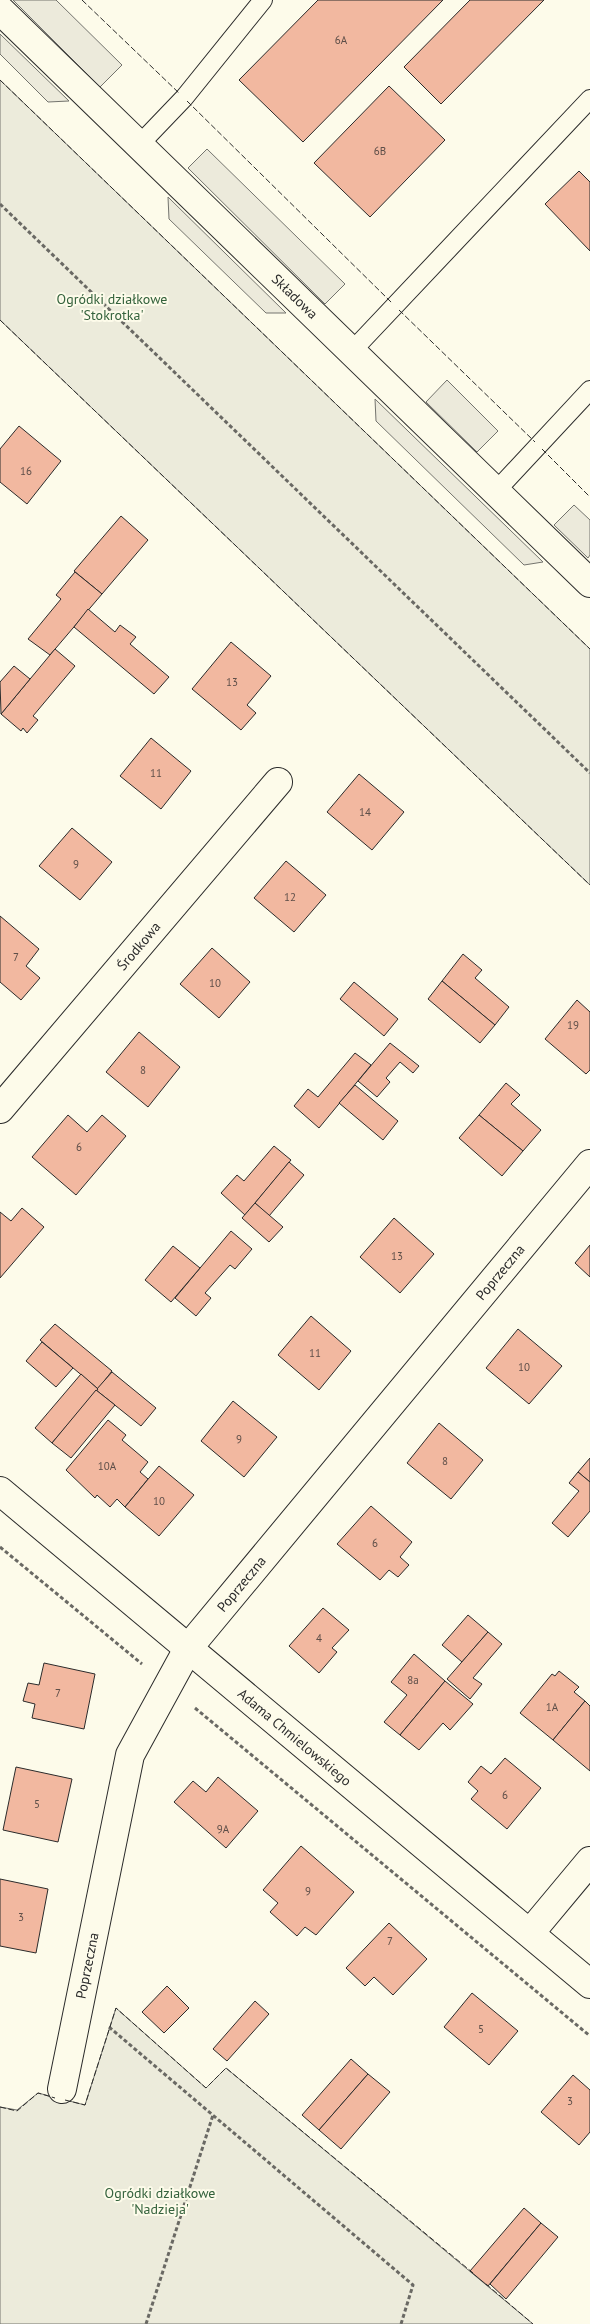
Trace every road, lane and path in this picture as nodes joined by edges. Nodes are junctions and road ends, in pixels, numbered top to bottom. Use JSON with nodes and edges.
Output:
{"nodes":[{"id":1,"x":263,"y":0,"type":"edge"},
{"id":2,"x":0,"y":10,"type":"edge"},
{"id":3,"x":590,"y":99,"type":"edge"},
{"id":4,"x":139,"y":145,"type":"junction"},
{"id":5,"x":0,"y":204,"type":"edge"},
{"id":6,"x":352,"y":351,"type":"junction"},
{"id":7,"x":590,"y":390,"type":"edge"},
{"id":8,"x":496,"y":491,"type":"junction"},
{"id":9,"x":590,"y":583,"type":"edge"},
{"id":10,"x":590,"y":773,"type":"edge"},
{"id":11,"x":278,"y":782,"type":"dead end"},
{"id":12,"x":0,"y":1109,"type":"edge"},
{"id":13,"x":590,"y":1164,"type":"edge"},
{"id":14,"x":0,"y":1491,"type":"edge"},
{"id":15,"x":0,"y":1546,"type":"edge"},
{"id":16,"x":189,"y":1648,"type":"junction"},
{"id":17,"x":168,"y":1686,"type":"junction"},
{"id":18,"x":590,"y":1861,"type":"edge"},
{"id":19,"x":530,"y":1933,"type":"junction"},
{"id":20,"x":590,"y":1984,"type":"edge"},
{"id":21,"x":110,"y":2028,"type":"dead end"},
{"id":22,"x":590,"y":2036,"type":"edge"},
{"id":23,"x":62,"y":2089,"type":"dead end"},
{"id":24,"x":213,"y":2114,"type":"junction"},
{"id":25,"x":146,"y":2324,"type":"edge"},
{"id":26,"x":401,"y":2324,"type":"edge"}],
"edges":[{"from":1,"to":4,"type":"lane"},
{"from":2,"to":4,"type":"street","name":"Składowa"},
{"from":3,"to":6,"type":"lane"},
{"from":4,"to":6,"type":"street","name":"Składowa"},
{"from":5,"to":10,"type":"path"},
{"from":6,"to":8,"type":"street","name":"Składowa"},
{"from":7,"to":8,"type":"lane"},
{"from":8,"to":9,"type":"street","name":"Składowa"},
{"from":11,"to":12,"type":"street","name":"Środkowa"},
{"from":13,"to":16,"type":"street","name":"Poprzeczna"},
{"from":14,"to":16,"type":"street","name":"Adama Chmielowskiego"},
{"from":15,"to":17,"type":"path"},
{"from":16,"to":17,"type":"street","name":"Poprzeczna"},
{"from":16,"to":19,"type":"street","name":"Adama Chmielowskiego"},
{"from":17,"to":22,"type":"path"},
{"from":17,"to":23,"type":"street","name":"Poprzeczna"},
{"from":18,"to":19,"type":"street"},
{"from":19,"to":20,"type":"street","name":"Adama Chmielowskiego"},
{"from":21,"to":24,"type":"path"},
{"from":24,"to":25,"type":"path"},
{"from":24,"to":26,"type":"path"}]}
